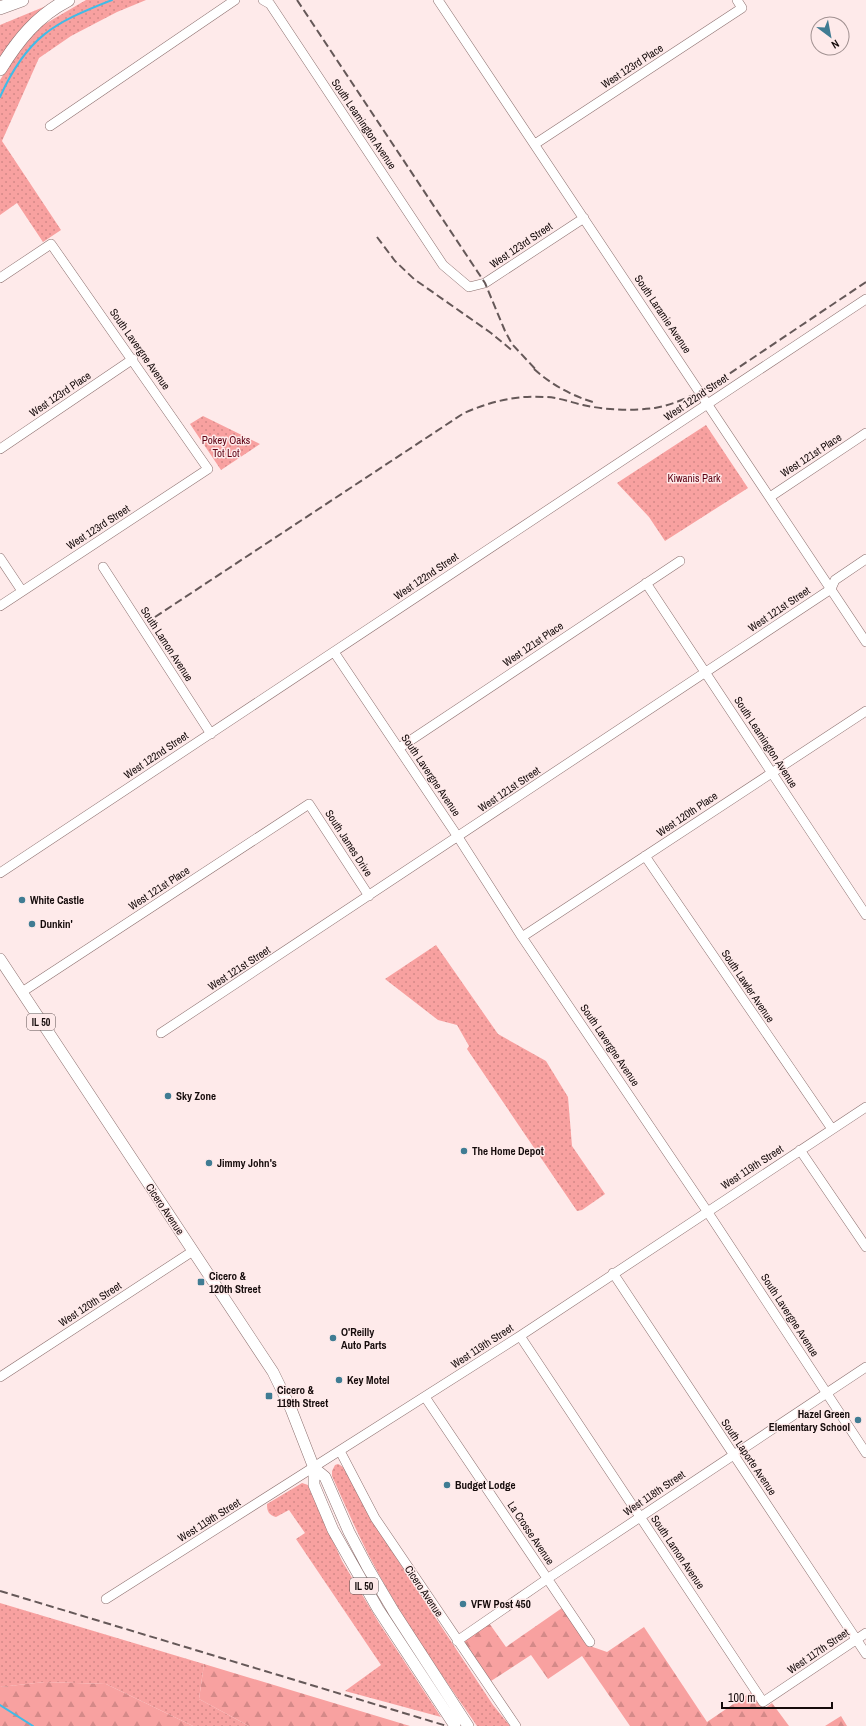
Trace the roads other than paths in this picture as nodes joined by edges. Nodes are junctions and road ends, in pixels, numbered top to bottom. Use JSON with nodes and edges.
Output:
{"nodes":[{"id":1,"x":22,"y":0,"type":"edge"},
{"id":2,"x":68,"y":0,"type":"edge"},
{"id":3,"x":235,"y":0,"type":"edge"},
{"id":4,"x":263,"y":0,"type":"edge"},
{"id":5,"x":438,"y":0,"type":"edge"},
{"id":6,"x":740,"y":4,"type":"edge"},
{"id":7,"x":0,"y":8,"type":"edge"},
{"id":8,"x":0,"y":69,"type":"edge"},
{"id":9,"x":50,"y":126,"type":"dead end"},
{"id":10,"x":535,"y":144,"type":"junction"},
{"id":11,"x":584,"y":218,"type":"junction"},
{"id":12,"x":0,"y":278,"type":"edge"},
{"id":13,"x":469,"y":287,"type":"joint"},
{"id":14,"x":866,"y":299,"type":"edge"},
{"id":15,"x":133,"y":359,"type":"junction"},
{"id":16,"x":708,"y":404,"type":"junction"},
{"id":17,"x":866,"y":433,"type":"edge"},
{"id":18,"x":0,"y":448,"type":"edge"},
{"id":19,"x":208,"y":469,"type":"joint"},
{"id":20,"x":770,"y":496,"type":"junction"},
{"id":21,"x":0,"y":558,"type":"edge"},
{"id":22,"x":866,"y":560,"type":"edge"},
{"id":23,"x":680,"y":561,"type":"dead end"},
{"id":24,"x":103,"y":567,"type":"dead end"},
{"id":25,"x":646,"y":583,"type":"junction"},
{"id":26,"x":830,"y":588,"type":"junction"},
{"id":27,"x":22,"y":591,"type":"junction"},
{"id":28,"x":0,"y":606,"type":"edge"},
{"id":29,"x":866,"y":642,"type":"edge"},
{"id":30,"x":334,"y":652,"type":"junction"},
{"id":31,"x":706,"y":672,"type":"junction"},
{"id":32,"x":866,"y":711,"type":"edge"},
{"id":33,"x":211,"y":734,"type":"junction"},
{"id":34,"x":399,"y":748,"type":"junction"},
{"id":35,"x":771,"y":772,"type":"junction"},
{"id":36,"x":309,"y":804,"type":"joint"},
{"id":37,"x":458,"y":837,"type":"junction"},
{"id":38,"x":645,"y":856,"type":"junction"},
{"id":39,"x":0,"y":873,"type":"edge"},
{"id":40,"x":369,"y":896,"type":"junction"},
{"id":41,"x":866,"y":915,"type":"edge"},
{"id":42,"x":522,"y":937,"type":"junction"},
{"id":43,"x":0,"y":960,"type":"edge"},
{"id":44,"x":22,"y":992,"type":"junction"},
{"id":45,"x":161,"y":1033,"type":"dead end"},
{"id":46,"x":866,"y":1107,"type":"edge"},
{"id":47,"x":832,"y":1129,"type":"junction"},
{"id":48,"x":800,"y":1150,"type":"junction"},
{"id":49,"x":707,"y":1211,"type":"junction"},
{"id":50,"x":866,"y":1247,"type":"edge"},
{"id":51,"x":193,"y":1251,"type":"junction"},
{"id":52,"x":613,"y":1273,"type":"junction"},
{"id":53,"x":520,"y":1336,"type":"junction"},
{"id":54,"x":866,"y":1367,"type":"edge"},
{"id":55,"x":0,"y":1377,"type":"edge"},
{"id":56,"x":826,"y":1393,"type":"junction"},
{"id":57,"x":425,"y":1397,"type":"junction"},
{"id":58,"x":340,"y":1451,"type":"junction"},
{"id":59,"x":866,"y":1453,"type":"edge"},
{"id":60,"x":733,"y":1455,"type":"junction"},
{"id":61,"x":314,"y":1468,"type":"junction"},
{"id":62,"x":640,"y":1517,"type":"junction"},
{"id":63,"x":547,"y":1579,"type":"junction"},
{"id":64,"x":106,"y":1599,"type":"dead end"},
{"id":65,"x":866,"y":1633,"type":"edge"},
{"id":66,"x":857,"y":1639,"type":"junction"},
{"id":67,"x":457,"y":1641,"type":"junction"},
{"id":68,"x":590,"y":1642,"type":"dead end"},
{"id":69,"x":866,"y":1654,"type":"edge"},
{"id":70,"x":763,"y":1702,"type":"joint"},
{"id":71,"x":456,"y":1726,"type":"edge"},
{"id":72,"x":468,"y":1726,"type":"edge"},
{"id":73,"x":516,"y":1726,"type":"edge"}],
"edges":[{"from":1,"to":7,"type":"highway"},
{"from":2,"to":8,"type":"highway"},
{"from":3,"to":9,"type":"street"},
{"from":4,"to":13,"type":"street","name":"South Leamington Avenue"},
{"from":5,"to":10,"type":"street","name":"South Laramie Avenue"},
{"from":6,"to":10,"type":"street","name":"West 123rd Place"},
{"from":10,"to":11,"type":"street","name":"South Laramie Avenue"},
{"from":11,"to":13,"type":"street","name":"West 123rd Street"},
{"from":11,"to":16,"type":"street","name":"South Laramie Avenue"},
{"from":12,"to":15,"type":"street","name":"South Lavergne Avenue"},
{"from":14,"to":16,"type":"street","name":"West 122nd Street"},
{"from":15,"to":18,"type":"street","name":"West 123rd Place"},
{"from":15,"to":19,"type":"street","name":"South Lavergne Avenue"},
{"from":16,"to":20,"type":"street","name":"South Laramie Avenue"},
{"from":16,"to":30,"type":"street","name":"West 122nd Street"},
{"from":17,"to":20,"type":"street","name":"West 121st Place"},
{"from":19,"to":27,"type":"street","name":"West 123rd Street"},
{"from":20,"to":26,"type":"street","name":"South Laramie Avenue"},
{"from":21,"to":27,"type":"street"},
{"from":22,"to":26,"type":"street","name":"West 121st Street"},
{"from":23,"to":25,"type":"street","name":"West 121st Place"},
{"from":24,"to":33,"type":"street","name":"South Lamon Avenue"},
{"from":25,"to":31,"type":"street","name":"South Leamington Avenue"},
{"from":25,"to":34,"type":"street","name":"West 121st Place"},
{"from":26,"to":29,"type":"street","name":"South Laramie Avenue"},
{"from":26,"to":31,"type":"street","name":"West 121st Street"},
{"from":27,"to":28,"type":"street","name":"West 123rd Street"},
{"from":30,"to":33,"type":"street","name":"West 122nd Street"},
{"from":30,"to":34,"type":"street","name":"South Lavergne Avenue"},
{"from":31,"to":35,"type":"street","name":"South Leamington Avenue"},
{"from":31,"to":37,"type":"street","name":"West 121st Street"},
{"from":32,"to":35,"type":"street","name":"West 120th Place"},
{"from":33,"to":39,"type":"street","name":"West 122nd Street"},
{"from":34,"to":37,"type":"street","name":"South Lavergne Avenue"},
{"from":35,"to":38,"type":"street","name":"West 120th Place"},
{"from":35,"to":41,"type":"street","name":"South Leamington Avenue"},
{"from":36,"to":40,"type":"street","name":"South James Drive"},
{"from":36,"to":44,"type":"street","name":"West 121st Place"},
{"from":37,"to":40,"type":"street","name":"West 121st Street"},
{"from":37,"to":42,"type":"street","name":"South Lavergne Avenue"},
{"from":38,"to":42,"type":"street","name":"West 120th Place"},
{"from":38,"to":47,"type":"street","name":"South Lawler Avenue"},
{"from":40,"to":45,"type":"street","name":"West 121st Street"},
{"from":42,"to":49,"type":"street","name":"South Lavergne Avenue"},
{"from":43,"to":44,"type":"main road","name":"Cicero Avenue","number":"IL 50"},
{"from":44,"to":51,"type":"main road","name":"Cicero Avenue","number":"IL 50"},
{"from":46,"to":47,"type":"street","name":"West 119th Street"},
{"from":47,"to":48,"type":"street","name":"West 119th Street"},
{"from":48,"to":49,"type":"street","name":"West 119th Street"},
{"from":48,"to":50,"type":"street"},
{"from":49,"to":52,"type":"street","name":"West 119th Street"},
{"from":49,"to":56,"type":"street","name":"South Lavergne Avenue"},
{"from":51,"to":55,"type":"street","name":"West 120th Street"},
{"from":51,"to":61,"type":"main road","name":"Cicero Avenue","number":"IL 50"},
{"from":52,"to":53,"type":"street","name":"West 119th Street"},
{"from":52,"to":60,"type":"street","name":"South Laporte Avenue"},
{"from":53,"to":57,"type":"street","name":"West 119th Street"},
{"from":53,"to":62,"type":"street","name":"South Lamon Avenue"},
{"from":54,"to":56,"type":"street","name":"West 118th Street"},
{"from":56,"to":59,"type":"street","name":"South Lavergne Avenue"},
{"from":56,"to":60,"type":"street","name":"West 118th Street"},
{"from":57,"to":58,"type":"street","name":"West 119th Street"},
{"from":57,"to":63,"type":"street","name":"La Crosse Avenue"},
{"from":58,"to":61,"type":"street","name":"West 119th Street"},
{"from":58,"to":67,"type":"street","name":"Cicero Avenue"},
{"from":60,"to":62,"type":"street","name":"West 118th Street"},
{"from":60,"to":66,"type":"street","name":"South Laporte Avenue"},
{"from":61,"to":64,"type":"street","name":"West 119th Street"},
{"from":61,"to":71,"type":"main road","name":"Cicero Avenue","number":"IL 50"},
{"from":61,"to":72,"type":"main road","name":"Cicero Avenue","number":"IL 50"},
{"from":62,"to":63,"type":"street","name":"West 118th Street"},
{"from":62,"to":70,"type":"street","name":"South Lamon Avenue"},
{"from":63,"to":67,"type":"street","name":"West 118th Street"},
{"from":63,"to":68,"type":"street","name":"La Crosse Avenue"},
{"from":65,"to":66,"type":"street","name":"West 117th Street"},
{"from":66,"to":69,"type":"street","name":"South Laporte Avenue"},
{"from":66,"to":70,"type":"street","name":"West 117th Street"},
{"from":67,"to":73,"type":"street","name":"Cicero Avenue"}]}
